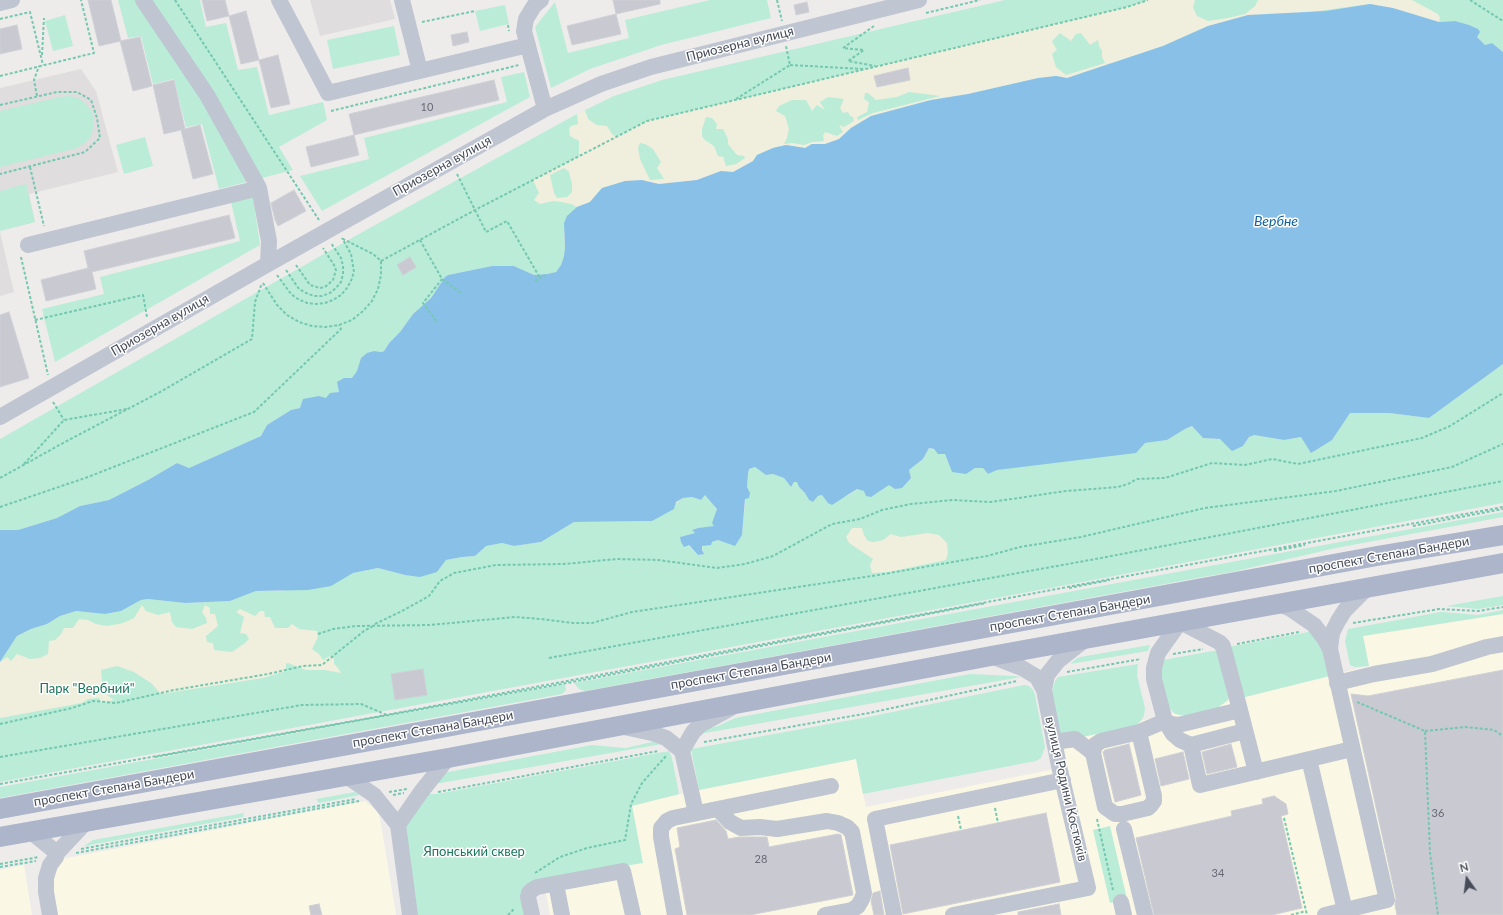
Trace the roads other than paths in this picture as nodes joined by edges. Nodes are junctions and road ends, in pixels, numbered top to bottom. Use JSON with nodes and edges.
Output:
{"nodes":[{"id":1,"x":12,"y":0,"type":"edge"},
{"id":2,"x":143,"y":0,"type":"edge"},
{"id":3,"x":279,"y":0,"type":"edge"},
{"id":4,"x":402,"y":0,"type":"edge"},
{"id":5,"x":541,"y":0,"type":"edge"},
{"id":6,"x":0,"y":2,"type":"edge"},
{"id":7,"x":920,"y":7,"type":"edge"},
{"id":8,"x":528,"y":45,"type":"junction"},
{"id":9,"x":420,"y":71,"type":"junction"},
{"id":10,"x":545,"y":109,"type":"junction"},
{"id":11,"x":259,"y":188,"type":"junction"},
{"id":12,"x":28,"y":245,"type":"road end"},
{"id":13,"x":271,"y":273,"type":"junction"},
{"id":14,"x":0,"y":417,"type":"edge"},
{"id":15,"x":1503,"y":535,"type":"edge"},
{"id":16,"x":1503,"y":563,"type":"edge"},
{"id":17,"x":1367,"y":588,"type":"junction"},
{"id":18,"x":1277,"y":604,"type":"junction"},
{"id":19,"x":1180,"y":622,"type":"junction"},
{"id":20,"x":1086,"y":638,"type":"junction"},
{"id":21,"x":1503,"y":644,"type":"edge"},
{"id":22,"x":1330,"y":648,"type":"junction"},
{"id":23,"x":991,"y":656,"type":"junction"},
{"id":24,"x":1043,"y":681,"type":"junction"},
{"id":25,"x":1338,"y":683,"type":"junction"},
{"id":26,"x":738,"y":704,"type":"junction"},
{"id":27,"x":1240,"y":710,"type":"junction"},
{"id":28,"x":1165,"y":721,"type":"junction"},
{"id":29,"x":619,"y":726,"type":"junction"},
{"id":30,"x":1245,"y":731,"type":"junction"},
{"id":31,"x":1139,"y":732,"type":"junction"},
{"id":32,"x":1054,"y":742,"type":"junction"},
{"id":33,"x":1191,"y":745,"type":"junction"},
{"id":34,"x":680,"y":748,"type":"junction"},
{"id":35,"x":1352,"y":749,"type":"junction"},
{"id":36,"x":1093,"y":753,"type":"junction"},
{"id":37,"x":448,"y":758,"type":"junction"},
{"id":38,"x":1309,"y":759,"type":"junction"},
{"id":39,"x":1256,"y":772,"type":"junction"},
{"id":40,"x":346,"y":776,"type":"junction"},
{"id":41,"x":1063,"y":780,"type":"junction"},
{"id":42,"x":831,"y":786,"type":"dead end"},
{"id":43,"x":0,"y":809,"type":"edge"},
{"id":44,"x":718,"y":809,"type":"junction"},
{"id":45,"x":696,"y":813,"type":"junction"},
{"id":46,"x":87,"y":821,"type":"junction"},
{"id":47,"x":398,"y":825,"type":"junction"},
{"id":48,"x":1124,"y":830,"type":"dead end"},
{"id":49,"x":30,"y":831,"type":"junction"},
{"id":50,"x":0,"y":837,"type":"edge"},
{"id":51,"x":56,"y":855,"type":"junction"},
{"id":52,"x":556,"y":884,"type":"junction"},
{"id":53,"x":1345,"y":912,"type":"edge"},
{"id":54,"x":50,"y":915,"type":"edge"},
{"id":55,"x":410,"y":915,"type":"edge"},
{"id":56,"x":532,"y":915,"type":"edge"},
{"id":57,"x":562,"y":915,"type":"edge"},
{"id":58,"x":633,"y":915,"type":"edge"},
{"id":59,"x":674,"y":915,"type":"edge"},
{"id":60,"x":825,"y":915,"type":"edge"},
{"id":61,"x":894,"y":915,"type":"edge"},
{"id":62,"x":953,"y":915,"type":"edge"},
{"id":63,"x":1145,"y":915,"type":"edge"},
{"id":64,"x":1325,"y":915,"type":"edge"}],
"edges":[{"from":1,"to":6,"type":"street"},
{"from":2,"to":11,"type":"street"},
{"from":3,"to":9,"type":"street"},
{"from":4,"to":9,"type":"street"},
{"from":5,"to":8,"type":"street"},
{"from":7,"to":10,"type":"street","name":"Приозерна вулиця"},
{"from":8,"to":9,"type":"street"},
{"from":8,"to":10,"type":"street"},
{"from":10,"to":13,"type":"street","name":"Приозерна вулиця"},
{"from":11,"to":12,"type":"street"},
{"from":11,"to":13,"type":"street"},
{"from":13,"to":14,"type":"street","name":"Приозерна вулиця"},
{"from":15,"to":43,"type":"main road","name":"проспект Степана Бандери"},
{"from":16,"to":17,"type":"main road"},
{"from":17,"to":18,"type":"main road"},
{"from":17,"to":22,"type":"street"},
{"from":18,"to":19,"type":"main road"},
{"from":18,"to":22,"type":"street"},
{"from":19,"to":20,"type":"main road"},
{"from":19,"to":27,"type":"street"},
{"from":19,"to":28,"type":"street"},
{"from":20,"to":23,"type":"main road"},
{"from":20,"to":24,"type":"street"},
{"from":21,"to":25,"type":"street"},
{"from":22,"to":25,"type":"street"},
{"from":23,"to":24,"type":"street"},
{"from":23,"to":26,"type":"main road"},
{"from":24,"to":32,"type":"street","name":"вулиця Родини Костюків"},
{"from":25,"to":35,"type":"street"},
{"from":26,"to":29,"type":"main road"},
{"from":26,"to":34,"type":"street"},
{"from":27,"to":28,"type":"street"},
{"from":27,"to":30,"type":"street"},
{"from":28,"to":31,"type":"street"},
{"from":28,"to":33,"type":"street"},
{"from":29,"to":34,"type":"street"},
{"from":29,"to":37,"type":"main road"},
{"from":30,"to":33,"type":"street"},
{"from":30,"to":39,"type":"street"},
{"from":31,"to":36,"type":"street"},
{"from":31,"to":36,"type":"street"},
{"from":32,"to":36,"type":"street"},
{"from":32,"to":41,"type":"street","name":"вулиця Родини Костюків"},
{"from":33,"to":39,"type":"street"},
{"from":34,"to":45,"type":"street"},
{"from":35,"to":38,"type":"street"},
{"from":35,"to":53,"type":"street"},
{"from":37,"to":40,"type":"main road"},
{"from":37,"to":47,"type":"street"},
{"from":38,"to":39,"type":"street"},
{"from":38,"to":53,"type":"street"},
{"from":40,"to":46,"type":"main road"},
{"from":40,"to":47,"type":"street"},
{"from":41,"to":61,"type":"street"},
{"from":41,"to":62,"type":"street","name":"вулиця Родини Костюків"},
{"from":42,"to":44,"type":"street"},
{"from":44,"to":45,"type":"street"},
{"from":44,"to":60,"type":"street"},
{"from":45,"to":59,"type":"street"},
{"from":46,"to":49,"type":"main road"},
{"from":46,"to":51,"type":"street"},
{"from":47,"to":55,"type":"street"},
{"from":48,"to":63,"type":"street"},
{"from":49,"to":50,"type":"main road"},
{"from":49,"to":51,"type":"street"},
{"from":51,"to":54,"type":"street"},
{"from":52,"to":56,"type":"street"},
{"from":52,"to":57,"type":"street"},
{"from":52,"to":58,"type":"street"},
{"from":53,"to":64,"type":"street"}]}
